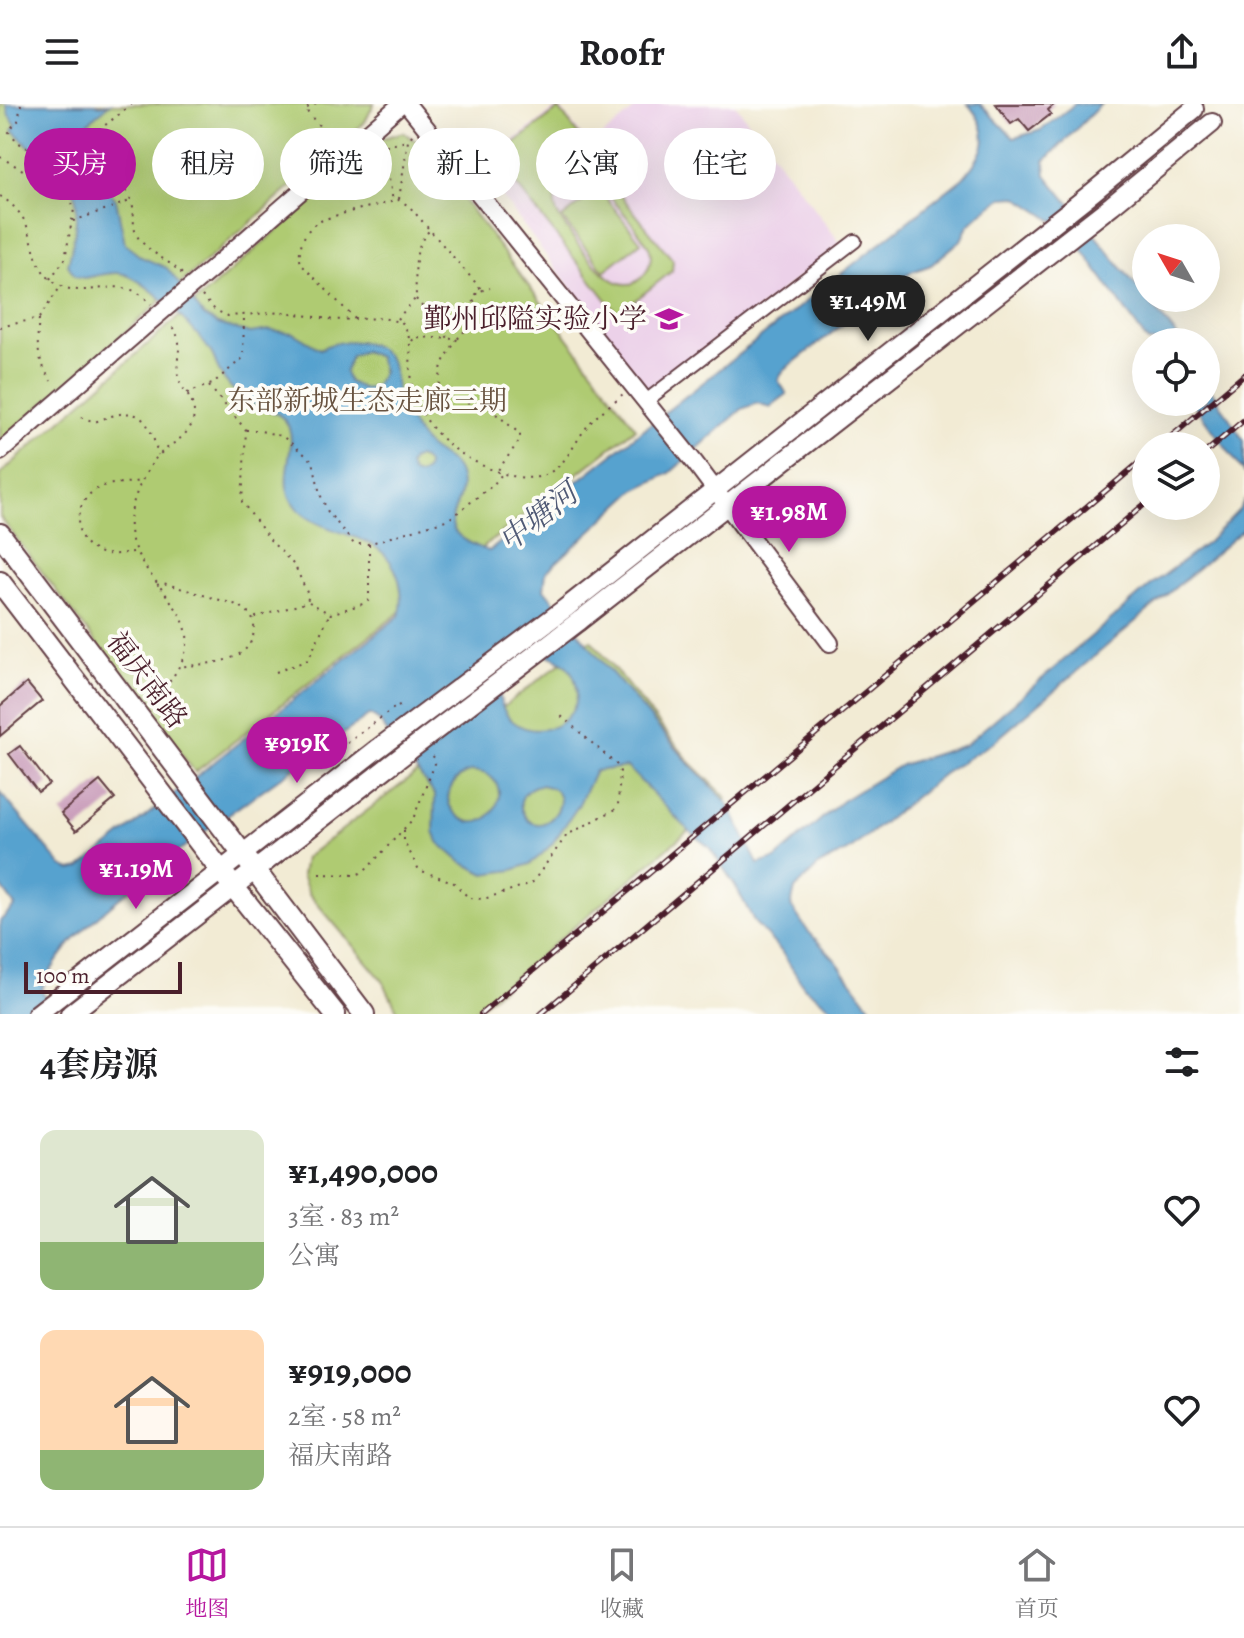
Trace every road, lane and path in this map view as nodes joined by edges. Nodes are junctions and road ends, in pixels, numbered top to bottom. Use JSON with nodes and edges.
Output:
{"nodes":[{"id":1,"x":21,"y":104,"type":"edge"},
{"id":2,"x":132,"y":104,"type":"edge"},
{"id":3,"x":316,"y":104,"type":"edge"},
{"id":4,"x":401,"y":104,"type":"edge"},
{"id":5,"x":407,"y":104,"type":"edge"},
{"id":6,"x":306,"y":106,"type":"edge"},
{"id":7,"x":1194,"y":109,"type":"dead end"},
{"id":8,"x":421,"y":121,"type":"junction"},
{"id":9,"x":1212,"y":123,"type":"dead end"},
{"id":10,"x":375,"y":127,"type":"edge"},
{"id":11,"x":322,"y":128,"type":"edge"},
{"id":12,"x":416,"y":128,"type":"edge"},
{"id":13,"x":408,"y":141,"type":"joint"},
{"id":14,"x":392,"y":144,"type":"edge"},
{"id":15,"x":24,"y":146,"type":"edge"},
{"id":16,"x":0,"y":157,"type":"edge"},
{"id":17,"x":24,"y":171,"type":"edge"},
{"id":18,"x":392,"y":191,"type":"edge"},
{"id":19,"x":0,"y":196,"type":"edge"},
{"id":20,"x":72,"y":200,"type":"edge"},
{"id":21,"x":292,"y":200,"type":"edge"},
{"id":22,"x":399,"y":200,"type":"junction"},
{"id":23,"x":132,"y":201,"type":"junction"},
{"id":24,"x":394,"y":202,"type":"junction"},
{"id":25,"x":73,"y":221,"type":"junction"},
{"id":26,"x":430,"y":230,"type":"junction"},
{"id":27,"x":855,"y":241,"type":"dead end"},
{"id":28,"x":185,"y":277,"type":"dead end"},
{"id":29,"x":50,"y":279,"type":"junction"},
{"id":30,"x":61,"y":286,"type":"junction"},
{"id":31,"x":195,"y":288,"type":"dead end"},
{"id":32,"x":490,"y":288,"type":"dead end"},
{"id":33,"x":481,"y":289,"type":"junction"},
{"id":34,"x":416,"y":298,"type":"junction"},
{"id":35,"x":155,"y":309,"type":"dead end"},
{"id":36,"x":245,"y":315,"type":"junction"},
{"id":37,"x":39,"y":318,"type":"junction"},
{"id":38,"x":397,"y":319,"type":"junction"},
{"id":39,"x":166,"y":320,"type":"dead end"},
{"id":40,"x":356,"y":320,"type":"junction"},
{"id":41,"x":0,"y":327,"type":"edge"},
{"id":42,"x":448,"y":339,"type":"junction"},
{"id":43,"x":457,"y":339,"type":"junction"},
{"id":44,"x":411,"y":342,"type":"junction"},
{"id":45,"x":51,"y":381,"type":"dead end"},
{"id":46,"x":633,"y":385,"type":"junction"},
{"id":47,"x":209,"y":386,"type":"junction"},
{"id":48,"x":186,"y":394,"type":"junction"},
{"id":49,"x":647,"y":403,"type":"junction"},
{"id":50,"x":81,"y":417,"type":"dead end"},
{"id":51,"x":246,"y":430,"type":"junction"},
{"id":52,"x":0,"y":452,"type":"edge"},
{"id":53,"x":158,"y":456,"type":"junction"},
{"id":54,"x":497,"y":471,"type":"junction"},
{"id":55,"x":503,"y":473,"type":"junction"},
{"id":56,"x":144,"y":479,"type":"junction"},
{"id":57,"x":716,"y":490,"type":"junction"},
{"id":58,"x":728,"y":505,"type":"junction"},
{"id":59,"x":0,"y":534,"type":"edge"},
{"id":60,"x":369,"y":544,"type":"junction"},
{"id":61,"x":136,"y":552,"type":"junction"},
{"id":62,"x":0,"y":582,"type":"edge"},
{"id":63,"x":157,"y":585,"type":"junction"},
{"id":64,"x":308,"y":601,"type":"junction"},
{"id":65,"x":330,"y":614,"type":"junction"},
{"id":66,"x":573,"y":614,"type":"junction"},
{"id":67,"x":253,"y":618,"type":"junction"},
{"id":68,"x":830,"y":643,"type":"dead end"},
{"id":69,"x":178,"y":668,"type":"junction"},
{"id":70,"x":276,"y":672,"type":"dead end"},
{"id":71,"x":559,"y":714,"type":"dead end"},
{"id":72,"x":141,"y":719,"type":"junction"},
{"id":73,"x":371,"y":725,"type":"dead end"},
{"id":74,"x":341,"y":748,"type":"dead end"},
{"id":75,"x":425,"y":788,"type":"dead end"},
{"id":76,"x":404,"y":830,"type":"junction"},
{"id":77,"x":244,"y":853,"type":"junction"},
{"id":78,"x":257,"y":870,"type":"junction"},
{"id":79,"x":221,"y":871,"type":"junction"},
{"id":80,"x":319,"y":874,"type":"dead end"},
{"id":81,"x":235,"y":887,"type":"junction"},
{"id":82,"x":37,"y":1014,"type":"edge"},
{"id":83,"x":70,"y":1014,"type":"edge"},
{"id":84,"x":335,"y":1014,"type":"edge"},
{"id":85,"x":364,"y":1014,"type":"edge"}],
"edges":[{"from":1,"to":15,"type":"path"},
{"from":2,"to":23,"type":"path"},
{"from":3,"to":6,"type":"path"},
{"from":4,"to":10,"type":"street"},
{"from":5,"to":8,"type":"street"},
{"from":6,"to":11,"type":"path"},
{"from":7,"to":57,"type":"main road"},
{"from":8,"to":12,"type":"path"},
{"from":8,"to":46,"type":"street"},
{"from":9,"to":58,"type":"main road"},
{"from":13,"to":14,"type":"path"},
{"from":13,"to":22,"type":"path"},
{"from":16,"to":17,"type":"path"},
{"from":18,"to":24,"type":"path"},
{"from":19,"to":29,"type":"path"},
{"from":20,"to":25,"type":"path"},
{"from":21,"to":52,"type":"street","bridge":true},
{"from":22,"to":24,"type":"path"},
{"from":22,"to":26,"type":"path"},
{"from":23,"to":25,"type":"path"},
{"from":23,"to":28,"type":"path"},
{"from":24,"to":40,"type":"path"},
{"from":25,"to":29,"type":"path"},
{"from":26,"to":33,"type":"path"},
{"from":26,"to":34,"type":"path"},
{"from":27,"to":49,"type":"street"},
{"from":29,"to":30,"type":"path"},
{"from":30,"to":35,"type":"path"},
{"from":30,"to":37,"type":"path"},
{"from":31,"to":36,"type":"path"},
{"from":32,"to":33,"type":"path"},
{"from":33,"to":43,"type":"path"},
{"from":34,"to":38,"type":"path"},
{"from":34,"to":42,"type":"path"},
{"from":36,"to":40,"type":"path"},
{"from":36,"to":47,"type":"path"},
{"from":37,"to":41,"type":"path"},
{"from":37,"to":45,"type":"path"},
{"from":38,"to":40,"type":"path"},
{"from":38,"to":44,"type":"path"},
{"from":39,"to":48,"type":"path"},
{"from":42,"to":43,"type":"path"},
{"from":42,"to":44,"type":"path"},
{"from":43,"to":54,"type":"path"},
{"from":44,"to":54,"type":"path"},
{"from":46,"to":49,"type":"street"},
{"from":46,"to":55,"type":"path"},
{"from":47,"to":48,"type":"path"},
{"from":47,"to":51,"type":"path"},
{"from":48,"to":53,"type":"path"},
{"from":49,"to":57,"type":"street"},
{"from":50,"to":53,"type":"path"},
{"from":51,"to":60,"type":"path"},
{"from":51,"to":64,"type":"path"},
{"from":53,"to":56,"type":"path"},
{"from":54,"to":55,"type":"path"},
{"from":55,"to":60,"type":"path"},
{"from":56,"to":61,"type":"path"},
{"from":56,"to":61,"type":"path"},
{"from":57,"to":58,"type":"street"},
{"from":57,"to":66,"type":"main road"},
{"from":58,"to":66,"type":"main road"},
{"from":58,"to":68,"type":"street"},
{"from":59,"to":72,"type":"main road","name":"福庆南路"},
{"from":60,"to":65,"type":"path"},
{"from":61,"to":63,"type":"path"},
{"from":62,"to":79,"type":"main road","name":"福庆南路"},
{"from":63,"to":67,"type":"path"},
{"from":63,"to":69,"type":"path"},
{"from":64,"to":65,"type":"path"},
{"from":64,"to":67,"type":"path"},
{"from":65,"to":70,"type":"path"},
{"from":66,"to":77,"type":"main road","bridge":true},
{"from":66,"to":78,"type":"main road","bridge":true},
{"from":67,"to":69,"type":"path"},
{"from":69,"to":72,"type":"path"},
{"from":71,"to":76,"type":"path"},
{"from":72,"to":77,"type":"main road","name":"福庆南路"},
{"from":73,"to":74,"type":"path"},
{"from":75,"to":76,"type":"path"},
{"from":76,"to":80,"type":"path"},
{"from":77,"to":78,"type":"main road","name":"福庆南路"},
{"from":77,"to":79,"type":"main road"},
{"from":78,"to":81,"type":"main road"},
{"from":78,"to":85,"type":"main road","name":"福庆南路"},
{"from":79,"to":81,"type":"main road","name":"福庆南路"},
{"from":79,"to":82,"type":"main road"},
{"from":81,"to":83,"type":"main road"},
{"from":81,"to":84,"type":"main road","name":"福庆南路"}]}
